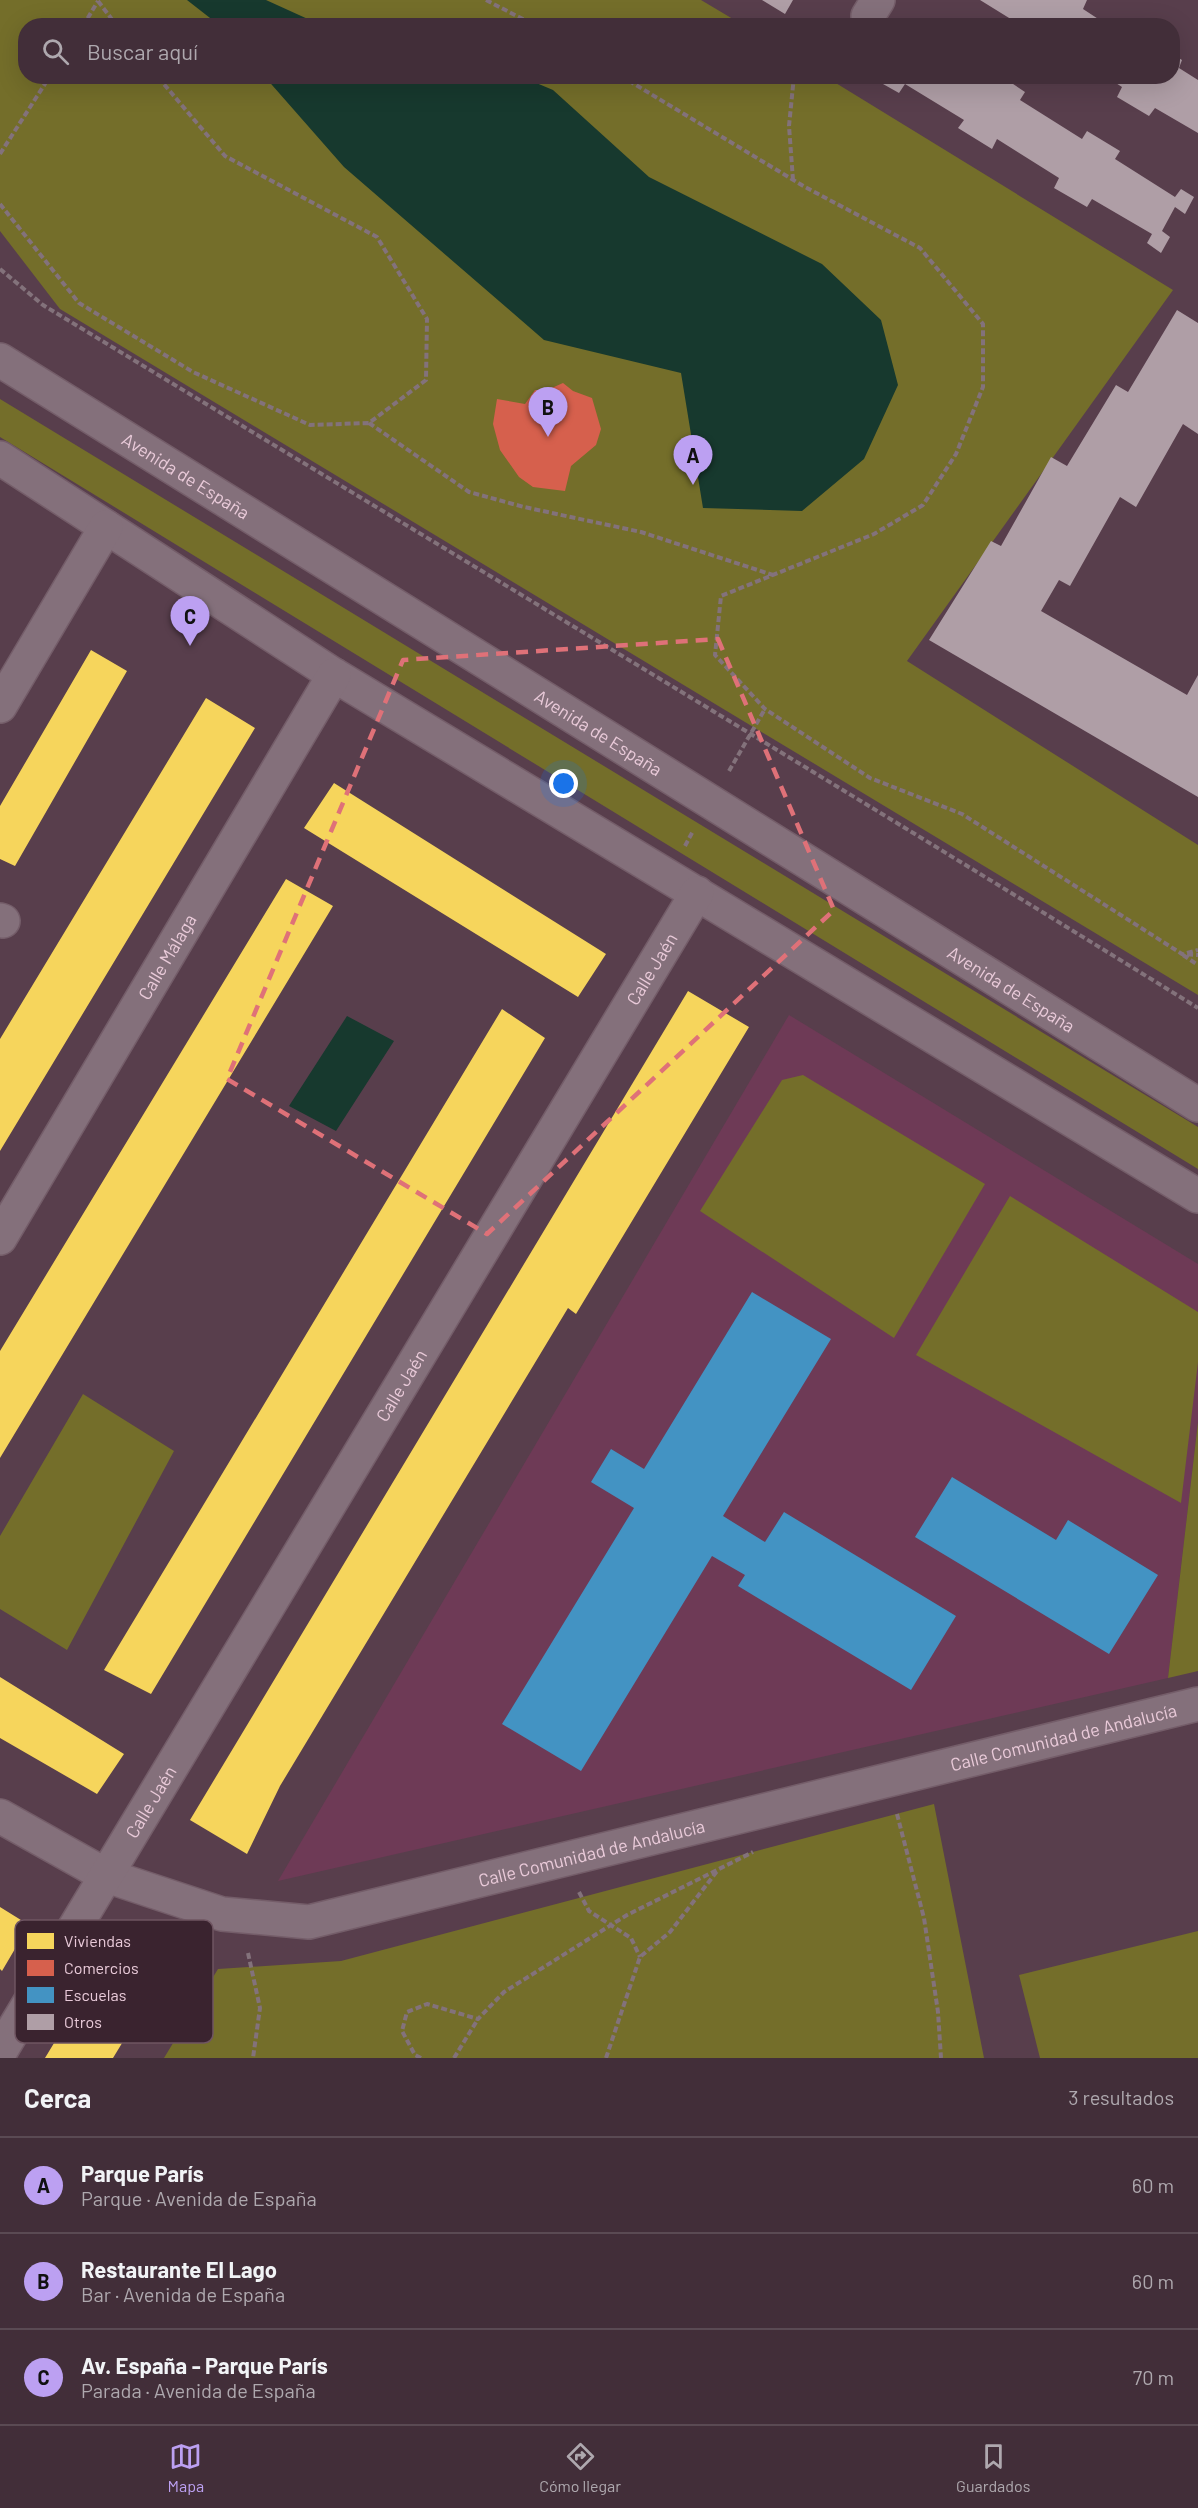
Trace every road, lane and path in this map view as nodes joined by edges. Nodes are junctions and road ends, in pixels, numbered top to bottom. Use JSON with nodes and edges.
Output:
{"nodes":[{"id":1,"x":486,"y":0,"type":"edge"},
{"id":2,"x":98,"y":1,"type":"edge"},
{"id":3,"x":88,"y":18,"type":"edge"},
{"id":4,"x":111,"y":18,"type":"edge"},
{"id":5,"x":521,"y":18,"type":"edge"},
{"id":6,"x":45,"y":84,"type":"edge"},
{"id":7,"x":164,"y":84,"type":"edge"},
{"id":8,"x":634,"y":84,"type":"edge"},
{"id":9,"x":793,"y":84,"type":"edge"},
{"id":10,"x":0,"y":154,"type":"edge"},
{"id":11,"x":792,"y":180,"type":"junction"},
{"id":12,"x":0,"y":204,"type":"edge"},
{"id":13,"x":0,"y":269,"type":"edge"},
{"id":14,"x":0,"y":360,"type":"edge"},
{"id":15,"x":369,"y":423,"type":"junction"},
{"id":16,"x":0,"y":458,"type":"edge"},
{"id":17,"x":106,"y":527,"type":"junction"},
{"id":18,"x":774,"y":575,"type":"junction"},
{"id":19,"x":334,"y":675,"type":"junction"},
{"id":20,"x":0,"y":706,"type":"edge"},
{"id":21,"x":697,"y":893,"type":"junction"},
{"id":22,"x":1198,"y":950,"type":"edge"},
{"id":23,"x":1182,"y":954,"type":"junction"},
{"id":24,"x":1198,"y":955,"type":"edge"},
{"id":25,"x":1198,"y":965,"type":"edge"},
{"id":26,"x":1198,"y":1008,"type":"edge"},
{"id":27,"x":1198,"y":1105,"type":"edge"},
{"id":28,"x":1198,"y":1196,"type":"edge"},
{"id":29,"x":0,"y":1238,"type":"edge"},
{"id":30,"x":1198,"y":1704,"type":"edge"},
{"id":31,"x":889,"y":1780,"type":"junction"},
{"id":32,"x":0,"y":1816,"type":"edge"},
{"id":33,"x":761,"y":1849,"type":"dead end"},
{"id":34,"x":563,"y":1860,"type":"junction"},
{"id":35,"x":720,"y":1868,"type":"junction"},
{"id":36,"x":107,"y":1876,"type":"junction"},
{"id":37,"x":252,"y":1917,"type":"junction"},
{"id":38,"x":80,"y":1920,"type":"edge"},
{"id":39,"x":610,"y":1925,"type":"junction"},
{"id":40,"x":640,"y":1956,"type":"junction"},
{"id":41,"x":478,"y":2019,"type":"junction"},
{"id":42,"x":15,"y":2027,"type":"edge"},
{"id":43,"x":0,"y":2052,"type":"edge"},
{"id":44,"x":253,"y":2058,"type":"edge"},
{"id":45,"x":421,"y":2058,"type":"edge"},
{"id":46,"x":454,"y":2058,"type":"edge"},
{"id":47,"x":606,"y":2058,"type":"edge"},
{"id":48,"x":941,"y":2058,"type":"edge"}],
"edges":[{"from":1,"to":5,"type":"path"},
{"from":2,"to":3,"type":"path"},
{"from":2,"to":4,"type":"path"},
{"from":6,"to":10,"type":"path"},
{"from":7,"to":15,"type":"path"},
{"from":8,"to":11,"type":"path"},
{"from":9,"to":11,"type":"path"},
{"from":11,"to":18,"type":"path"},
{"from":12,"to":15,"type":"path"},
{"from":13,"to":26,"type":"path"},
{"from":14,"to":27,"type":"street","name":"Avenida de España"},
{"from":15,"to":18,"type":"path"},
{"from":16,"to":17,"type":"street"},
{"from":17,"to":19,"type":"street"},
{"from":17,"to":20,"type":"street"},
{"from":18,"to":23,"type":"path"},
{"from":19,"to":21,"type":"street"},
{"from":19,"to":29,"type":"street","name":"Calle Málaga"},
{"from":21,"to":28,"type":"street"},
{"from":21,"to":36,"type":"street","name":"Calle Jaén"},
{"from":22,"to":23,"type":"path"},
{"from":23,"to":24,"type":"path"},
{"from":23,"to":25,"type":"path"},
{"from":30,"to":31,"type":"street","name":"Calle Comunidad de Andalucía"},
{"from":31,"to":34,"type":"street","name":"Calle Comunidad de Andalucía"},
{"from":31,"to":48,"type":"path"},
{"from":32,"to":36,"type":"street","name":"Calle Comunidad de Andalucía"},
{"from":33,"to":35,"type":"path"},
{"from":34,"to":37,"type":"street","name":"Calle Comunidad de Andalucía"},
{"from":34,"to":39,"type":"path"},
{"from":35,"to":39,"type":"path"},
{"from":35,"to":40,"type":"path"},
{"from":36,"to":37,"type":"street","name":"Calle Comunidad de Andalucía"},
{"from":36,"to":38,"type":"street","name":"Calle Jaén"},
{"from":37,"to":44,"type":"path"},
{"from":39,"to":40,"type":"path"},
{"from":39,"to":41,"type":"path"},
{"from":40,"to":47,"type":"path"},
{"from":41,"to":45,"type":"path"},
{"from":41,"to":46,"type":"path"},
{"from":42,"to":43,"type":"street","name":"Calle Jaén"}]}
